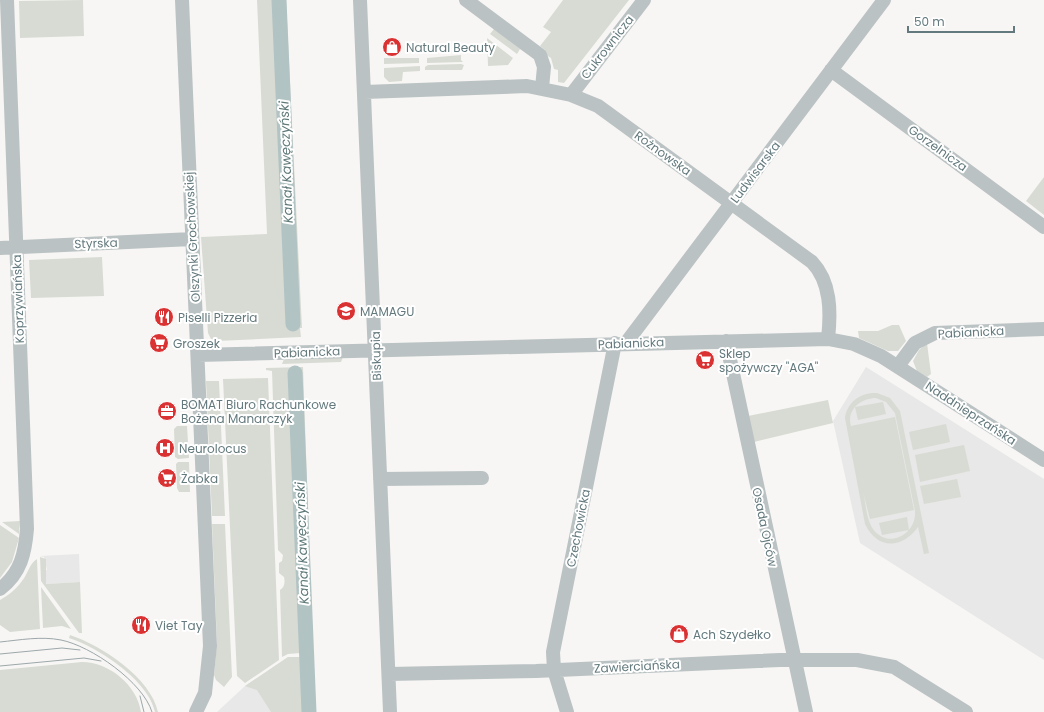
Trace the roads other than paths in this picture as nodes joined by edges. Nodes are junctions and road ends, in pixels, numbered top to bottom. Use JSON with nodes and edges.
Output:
{"nodes":[{"id":1,"x":6,"y":0,"type":"edge"},
{"id":2,"x":182,"y":0,"type":"edge"},
{"id":3,"x":360,"y":0,"type":"edge"},
{"id":4,"x":466,"y":0,"type":"edge"},
{"id":5,"x":644,"y":0,"type":"edge"},
{"id":6,"x":884,"y":0,"type":"edge"},
{"id":7,"x":831,"y":70,"type":"junction"},
{"id":8,"x":542,"y":88,"type":"junction"},
{"id":9,"x":365,"y":92,"type":"junction"},
{"id":10,"x":571,"y":95,"type":"junction"},
{"id":11,"x":732,"y":203,"type":"junction"},
{"id":12,"x":1044,"y":227,"type":"edge"},
{"id":13,"x":192,"y":239,"type":"junction"},
{"id":14,"x":16,"y":247,"type":"junction"},
{"id":15,"x":0,"y":248,"type":"edge"},
{"id":16,"x":1044,"y":329,"type":"edge"},
{"id":17,"x":828,"y":338,"type":"junction"},
{"id":18,"x":726,"y":341,"type":"junction"},
{"id":19,"x":620,"y":343,"type":"junction"},
{"id":20,"x":375,"y":349,"type":"junction"},
{"id":21,"x":198,"y":355,"type":"junction"},
{"id":22,"x":898,"y":366,"type":"junction"},
{"id":23,"x":1044,"y":460,"type":"edge"},
{"id":24,"x":482,"y":478,"type":"dead end"},
{"id":25,"x":380,"y":479,"type":"junction"},
{"id":26,"x":0,"y":589,"type":"edge"},
{"id":27,"x":795,"y":661,"type":"junction"},
{"id":28,"x":554,"y":670,"type":"junction"},
{"id":29,"x":389,"y":674,"type":"junction"},
{"id":30,"x":196,"y":712,"type":"edge"},
{"id":31,"x":390,"y":712,"type":"edge"},
{"id":32,"x":567,"y":712,"type":"edge"},
{"id":33,"x":806,"y":712,"type":"edge"},
{"id":34,"x":966,"y":712,"type":"edge"}],
"edges":[{"from":1,"to":14,"type":"street","name":"Koprzywiańska"},
{"from":2,"to":13,"type":"street","name":"Olszynki Grochowskiej"},
{"from":3,"to":9,"type":"street","name":"Biskupia"},
{"from":4,"to":8,"type":"street"},
{"from":5,"to":10,"type":"street","name":"Cukrownicza"},
{"from":6,"to":7,"type":"street","name":"Ludwisarska"},
{"from":7,"to":11,"type":"street","name":"Ludwisarska"},
{"from":7,"to":12,"type":"street","name":"Gorzelnicza"},
{"from":8,"to":9,"type":"street","name":"Rożnowska"},
{"from":8,"to":10,"type":"street","name":"Rożnowska"},
{"from":9,"to":20,"type":"street","name":"Biskupia"},
{"from":10,"to":11,"type":"street","name":"Rożnowska"},
{"from":11,"to":17,"type":"street","name":"Rożnowska"},
{"from":11,"to":19,"type":"street","name":"Ludwisarska"},
{"from":13,"to":14,"type":"street","name":"Styrska"},
{"from":13,"to":21,"type":"street","name":"Olszynki Grochowskiej"},
{"from":14,"to":15,"type":"street","name":"Styrska"},
{"from":14,"to":26,"type":"street","name":"Koprzywiańska"},
{"from":16,"to":22,"type":"street","name":"Pabianicka"},
{"from":17,"to":18,"type":"street","name":"Pabianicka"},
{"from":17,"to":22,"type":"street","name":"Pabianicka"},
{"from":18,"to":19,"type":"street","name":"Pabianicka"},
{"from":18,"to":27,"type":"street","name":"Osada Ojców"},
{"from":19,"to":20,"type":"street","name":"Pabianicka"},
{"from":19,"to":28,"type":"street","name":"Czechowicka"},
{"from":20,"to":21,"type":"street","name":"Pabianicka"},
{"from":20,"to":25,"type":"street","name":"Biskupia"},
{"from":21,"to":30,"type":"street","name":"Olszynki Grochowskiej"},
{"from":22,"to":23,"type":"street","name":"Naddnieprzańska"},
{"from":24,"to":25,"type":"street"},
{"from":25,"to":29,"type":"street","name":"Biskupia"},
{"from":27,"to":28,"type":"street","name":"Zawierciańska"},
{"from":27,"to":33,"type":"street","name":"Osada Ojców"},
{"from":27,"to":34,"type":"street","name":"Zawierciańska"},
{"from":28,"to":29,"type":"street","name":"Zawierciańska"},
{"from":28,"to":32,"type":"street","name":"Czechowicka"},
{"from":29,"to":31,"type":"street","name":"Biskupia"}]}
